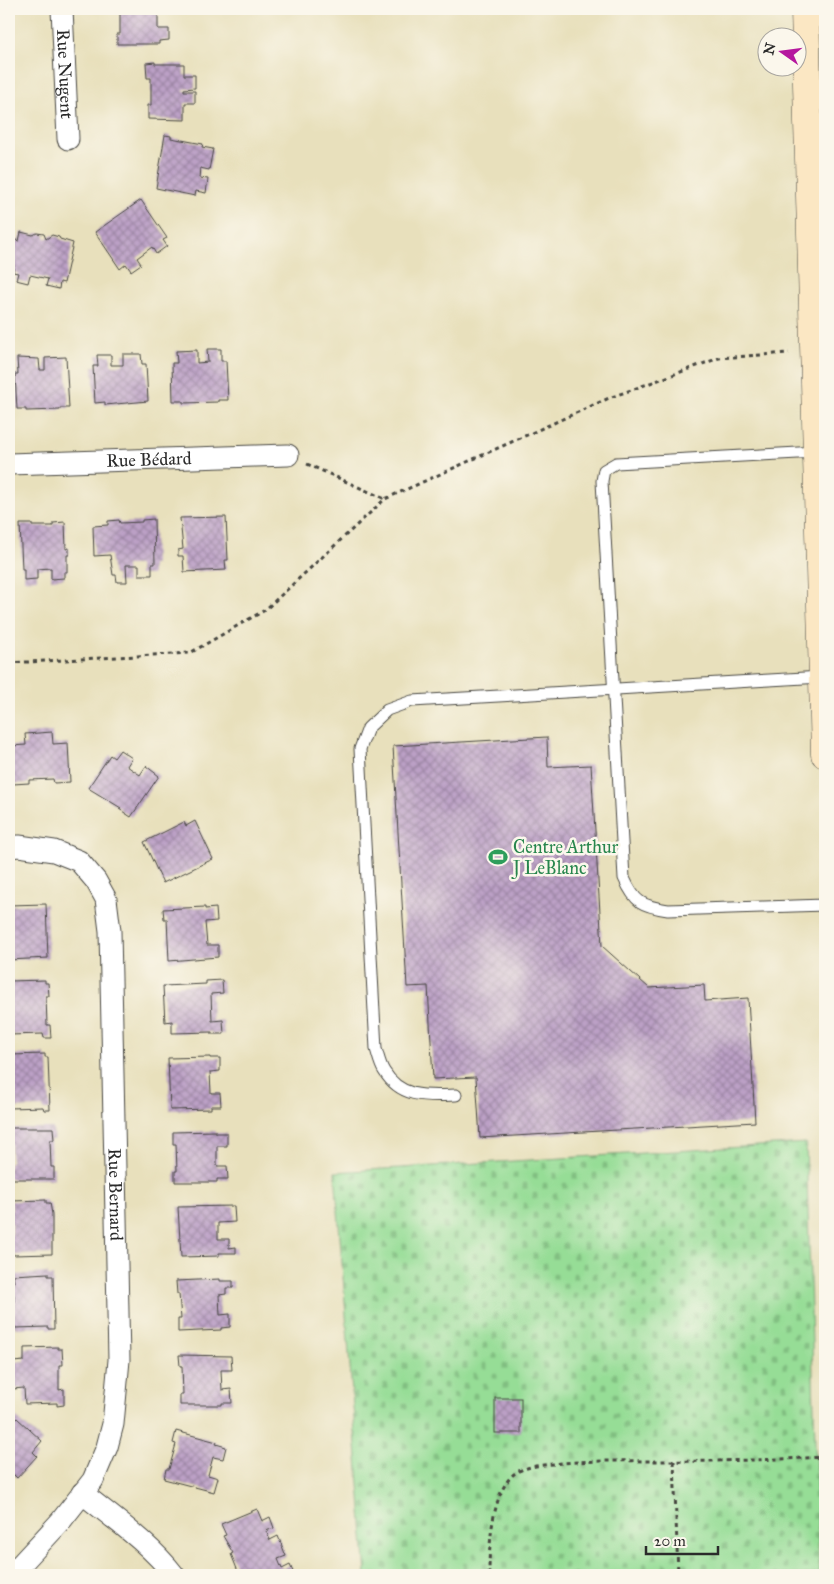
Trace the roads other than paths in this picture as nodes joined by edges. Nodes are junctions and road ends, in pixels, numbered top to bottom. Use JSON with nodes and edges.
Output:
{"nodes":[{"id":1,"x":62,"y":9,"type":"edge"},
{"id":2,"x":805,"y":9,"type":"edge"},
{"id":3,"x":68,"y":139,"type":"dead end"},
{"id":4,"x":819,"y":369,"type":"edge"},
{"id":5,"x":817,"y":452,"type":"junction"},
{"id":6,"x":288,"y":455,"type":"road end"},
{"id":7,"x":9,"y":464,"type":"edge"},
{"id":8,"x":822,"y":678,"type":"junction"},
{"id":9,"x":613,"y":688,"type":"junction"},
{"id":10,"x":825,"y":754,"type":"edge"},
{"id":11,"x":9,"y":847,"type":"edge"},
{"id":12,"x":825,"y":905,"type":"edge"},
{"id":13,"x":456,"y":1095,"type":"dead end"},
{"id":14,"x":82,"y":1493,"type":"junction"},
{"id":15,"x":11,"y":1575,"type":"edge"},
{"id":16,"x":174,"y":1575,"type":"edge"}],
"edges":[{"from":1,"to":3,"type":"street","name":"Rue Nugent"},
{"from":2,"to":4,"type":"street"},
{"from":4,"to":5,"type":"street"},
{"from":5,"to":8,"type":"street"},
{"from":5,"to":9,"type":"lane"},
{"from":6,"to":7,"type":"street","name":"Rue Bédard"},
{"from":8,"to":9,"type":"lane"},
{"from":8,"to":10,"type":"street"},
{"from":9,"to":12,"type":"lane"},
{"from":9,"to":13,"type":"lane"},
{"from":11,"to":14,"type":"street","name":"Rue Bernard"},
{"from":14,"to":15,"type":"street","name":"Rue Bernard"},
{"from":14,"to":16,"type":"street"}]}
